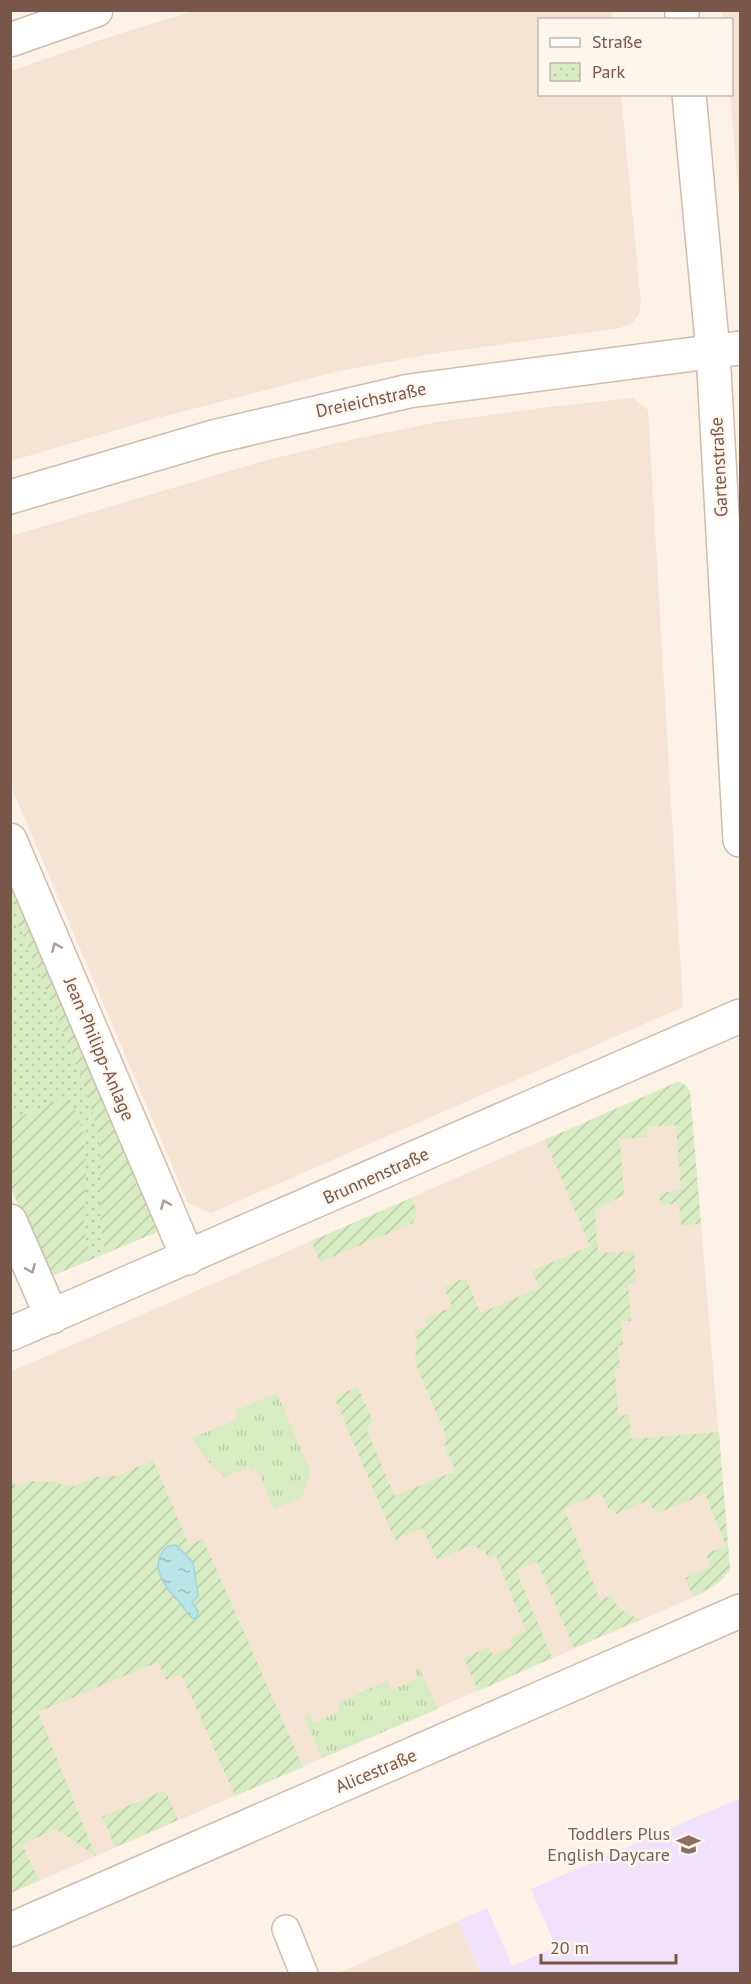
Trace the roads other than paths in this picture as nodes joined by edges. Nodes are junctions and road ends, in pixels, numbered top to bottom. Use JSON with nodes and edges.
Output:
{"nodes":[{"id":1,"x":96,"y":10,"type":"edge"},
{"id":2,"x":10,"y":40,"type":"edge"},
{"id":3,"x":689,"y":96,"type":"edge"},
{"id":4,"x":727,"y":350,"type":"edge"},
{"id":5,"x":10,"y":496,"type":"edge"},
{"id":6,"x":10,"y":840,"type":"edge"},
{"id":7,"x":741,"y":840,"type":"edge"},
{"id":8,"x":741,"y":1016,"type":"edge"},
{"id":9,"x":10,"y":1221,"type":"edge"},
{"id":10,"x":188,"y":1258,"type":"junction"},
{"id":11,"x":52,"y":1317,"type":"junction"},
{"id":12,"x":10,"y":1335,"type":"edge"},
{"id":13,"x":741,"y":1611,"type":"edge"},
{"id":14,"x":10,"y":1929,"type":"edge"},
{"id":15,"x":286,"y":1929,"type":"dead end"},
{"id":16,"x":304,"y":1974,"type":"edge"}],
"edges":[{"from":1,"to":2,"type":"street"},
{"from":3,"to":4,"type":"street","name":"Gartenstraße"},
{"from":4,"to":5,"type":"street","name":"Dreieichstraße"},
{"from":4,"to":7,"type":"street","name":"Gartenstraße"},
{"from":10,"to":6,"type":"street","name":"Jean-Philipp-Anlage","one_way":true},
{"from":8,"to":10,"type":"street","name":"Brunnenstraße"},
{"from":9,"to":11,"type":"street","one_way":true},
{"from":10,"to":11,"type":"street","name":"Brunnenstraße"},
{"from":11,"to":12,"type":"street","name":"Brunnenstraße"},
{"from":13,"to":14,"type":"street","name":"Alicestraße"},
{"from":15,"to":16,"type":"lane"}]}
